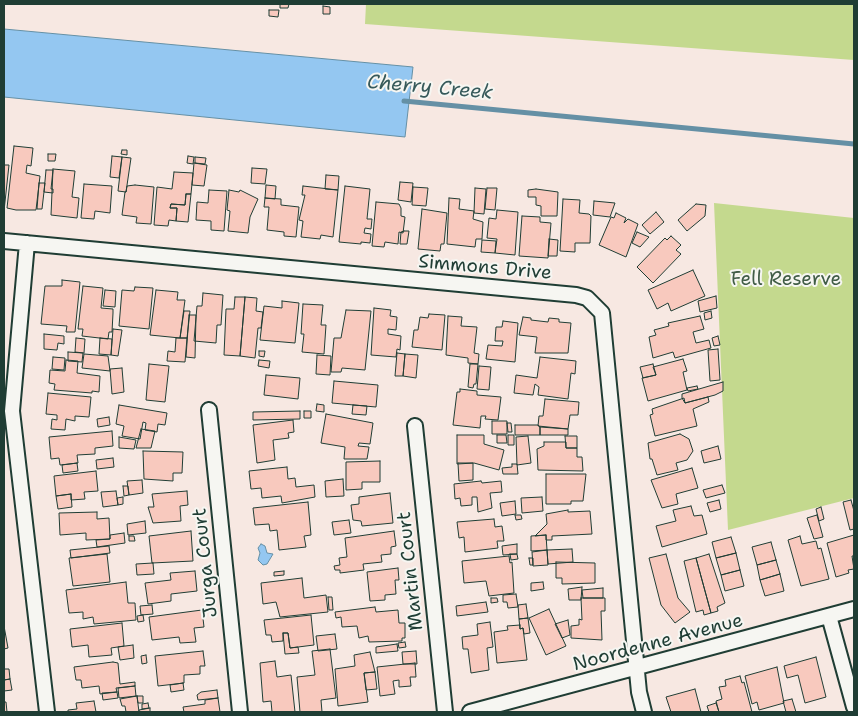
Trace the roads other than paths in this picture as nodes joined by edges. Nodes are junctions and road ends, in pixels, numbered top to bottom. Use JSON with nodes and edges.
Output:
{"nodes":[{"id":1,"x":4,"y":241,"type":"edge"},
{"id":2,"x":26,"y":243,"type":"junction"},
{"id":3,"x":209,"y":410,"type":"dead end"},
{"id":4,"x":415,"y":426,"type":"dead end"},
{"id":5,"x":854,"y":609,"type":"edge"},
{"id":6,"x":829,"y":616,"type":"junction"},
{"id":7,"x":636,"y":668,"type":"junction"},
{"id":8,"x":854,"y":706,"type":"edge"},
{"id":9,"x":47,"y":712,"type":"edge"},
{"id":10,"x":240,"y":712,"type":"edge"},
{"id":11,"x":445,"y":712,"type":"edge"},
{"id":12,"x":470,"y":712,"type":"edge"},
{"id":13,"x":644,"y":712,"type":"edge"}],
"edges":[{"from":1,"to":2,"type":"street","name":"Simmons Drive"},
{"from":2,"to":7,"type":"street","name":"Simmons Drive"},
{"from":2,"to":9,"type":"street"},
{"from":3,"to":10,"type":"street","name":"Jurga Court"},
{"from":4,"to":11,"type":"street","name":"Martin Court"},
{"from":5,"to":6,"type":"street","name":"Noordenne Avenue"},
{"from":6,"to":7,"type":"street","name":"Noordenne Avenue"},
{"from":6,"to":8,"type":"street"},
{"from":7,"to":12,"type":"street","name":"Noordenne Avenue"},
{"from":7,"to":13,"type":"street","name":"Simmons Drive"}]}
